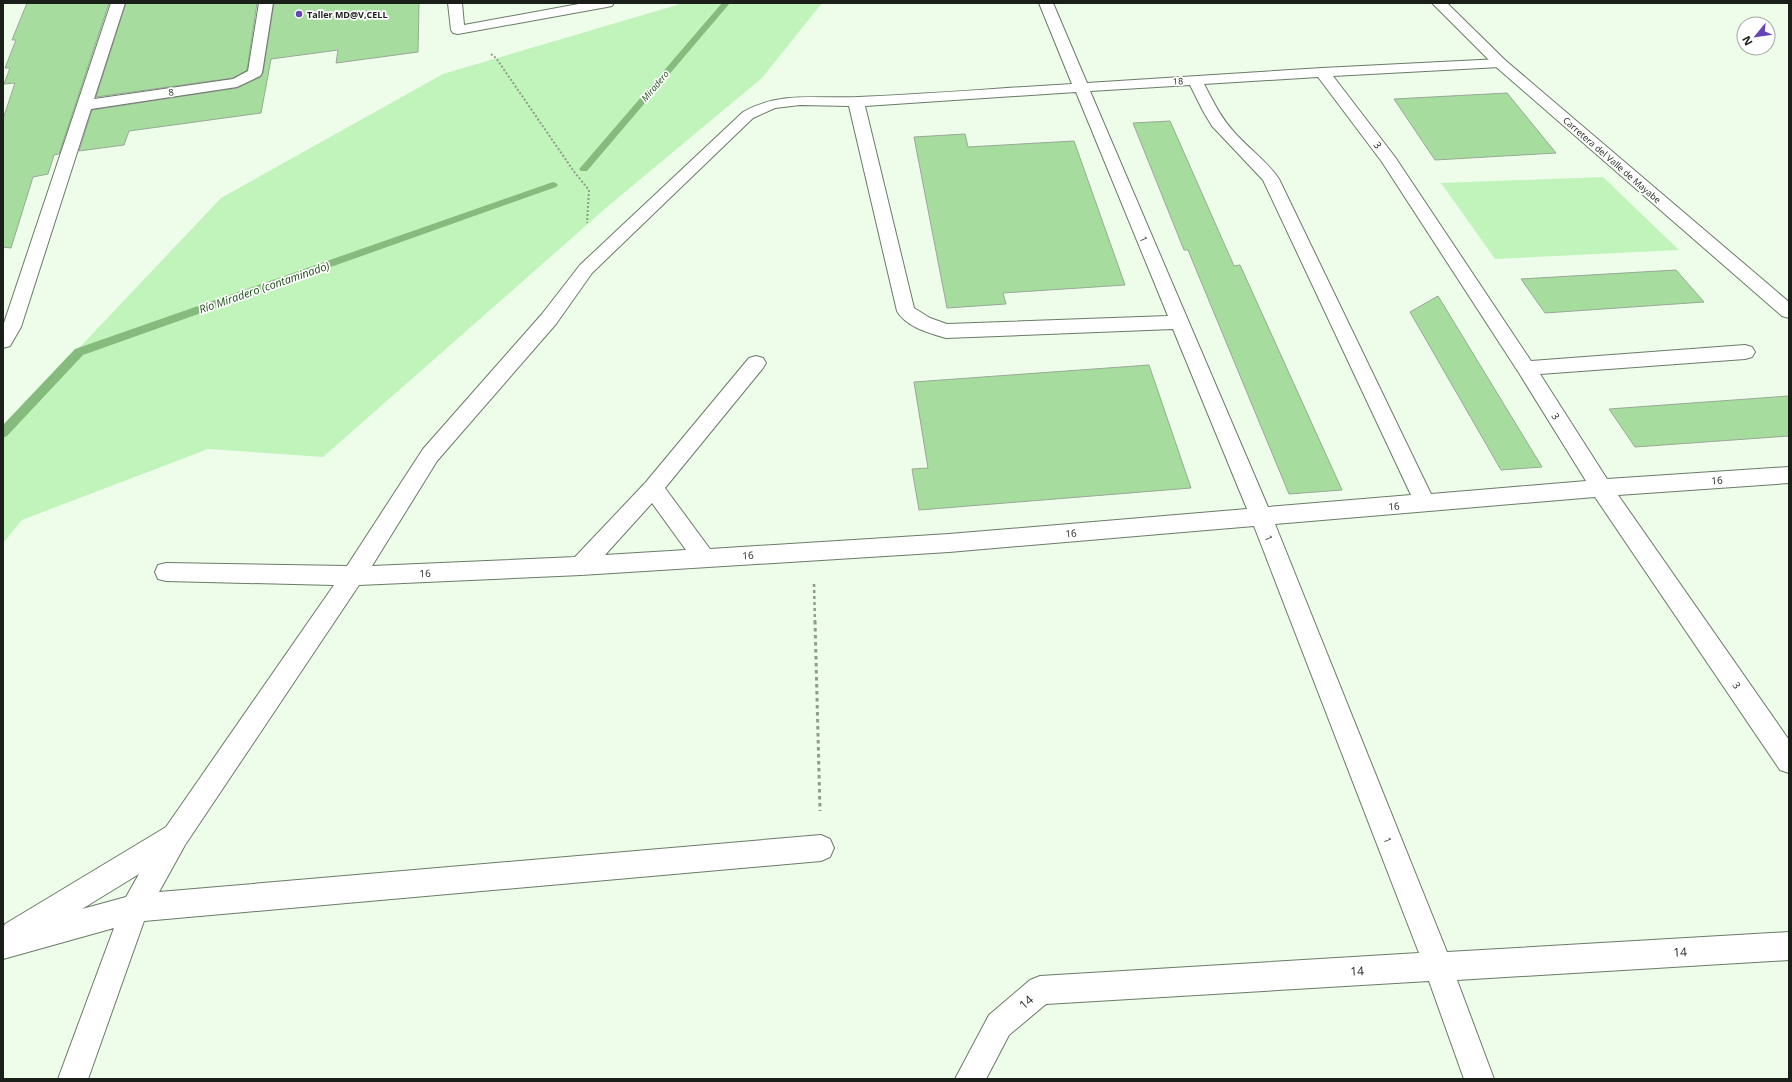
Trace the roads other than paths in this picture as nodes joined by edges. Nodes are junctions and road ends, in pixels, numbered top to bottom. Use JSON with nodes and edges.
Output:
{"nodes":[{"id":1,"x":118,"y":3,"type":"edge"},
{"id":2,"x":266,"y":3,"type":"edge"},
{"id":3,"x":455,"y":3,"type":"edge"},
{"id":4,"x":607,"y":3,"type":"edge"},
{"id":5,"x":1046,"y":3,"type":"edge"},
{"id":6,"x":1439,"y":3,"type":"edge"},
{"id":7,"x":1500,"y":63,"type":"junction"},
{"id":8,"x":1322,"y":72,"type":"junction"},
{"id":9,"x":1195,"y":80,"type":"junction"},
{"id":10,"x":1081,"y":87,"type":"junction"},
{"id":11,"x":856,"y":102,"type":"junction"},
{"id":12,"x":86,"y":105,"type":"junction"},
{"id":13,"x":1789,"y":312,"type":"edge"},
{"id":14,"x":1178,"y":322,"type":"junction"},
{"id":15,"x":3,"y":341,"type":"edge"},
{"id":16,"x":1746,"y":352,"type":"dead end"},
{"id":17,"x":756,"y":362,"type":"dead end"},
{"id":18,"x":1526,"y":368,"type":"junction"},
{"id":19,"x":1789,"y":476,"type":"edge"},
{"id":20,"x":653,"y":488,"type":"junction"},
{"id":21,"x":1601,"y":488,"type":"junction"},
{"id":22,"x":1425,"y":503,"type":"junction"},
{"id":23,"x":1261,"y":517,"type":"junction"},
{"id":24,"x":704,"y":558,"type":"junction"},
{"id":25,"x":581,"y":566,"type":"junction"},
{"id":26,"x":166,"y":572,"type":"dead end"},
{"id":27,"x":353,"y":576,"type":"junction"},
{"id":28,"x":1789,"y":761,"type":"edge"},
{"id":29,"x":176,"y":836,"type":"junction"},
{"id":30,"x":821,"y":848,"type":"road end"},
{"id":31,"x":135,"y":908,"type":"junction"},
{"id":32,"x":3,"y":940,"type":"edge"},
{"id":33,"x":3,"y":945,"type":"edge"},
{"id":34,"x":1789,"y":946,"type":"edge"},
{"id":35,"x":1438,"y":966,"type":"junction"},
{"id":36,"x":73,"y":1079,"type":"edge"},
{"id":37,"x":970,"y":1079,"type":"edge"},
{"id":38,"x":1478,"y":1079,"type":"edge"}],
"edges":[{"from":1,"to":12,"type":"street"},
{"from":2,"to":12,"type":"street","name":"8"},
{"from":3,"to":4,"type":"street"},
{"from":5,"to":10,"type":"street","name":"1"},
{"from":6,"to":7,"type":"street","name":"Carretera del Valle de Mayabe"},
{"from":7,"to":8,"type":"street","name":"18"},
{"from":7,"to":13,"type":"street","name":"Carretera del Valle de Mayabe"},
{"from":8,"to":9,"type":"street","name":"18"},
{"from":8,"to":18,"type":"street","name":"3"},
{"from":9,"to":10,"type":"street","name":"18"},
{"from":9,"to":22,"type":"street"},
{"from":10,"to":11,"type":"street","name":"18"},
{"from":10,"to":14,"type":"street","name":"1"},
{"from":11,"to":14,"type":"street"},
{"from":11,"to":27,"type":"street","name":"18"},
{"from":12,"to":15,"type":"street"},
{"from":14,"to":23,"type":"street","name":"1"},
{"from":16,"to":18,"type":"street"},
{"from":17,"to":20,"type":"street"},
{"from":18,"to":21,"type":"street","name":"3"},
{"from":19,"to":21,"type":"street","name":"16"},
{"from":20,"to":24,"type":"street"},
{"from":20,"to":25,"type":"street"},
{"from":21,"to":22,"type":"street","name":"16"},
{"from":21,"to":28,"type":"street","name":"3"},
{"from":22,"to":23,"type":"street","name":"16"},
{"from":23,"to":24,"type":"street","name":"16"},
{"from":23,"to":35,"type":"street","name":"1"},
{"from":24,"to":25,"type":"street","name":"16"},
{"from":25,"to":27,"type":"street","name":"16"},
{"from":26,"to":27,"type":"street","name":"16"},
{"from":27,"to":29,"type":"street","name":"18"},
{"from":29,"to":31,"type":"street","name":"18"},
{"from":29,"to":32,"type":"street"},
{"from":30,"to":31,"type":"street"},
{"from":31,"to":33,"type":"street"},
{"from":31,"to":36,"type":"street","name":"18"},
{"from":34,"to":35,"type":"street","name":"14"},
{"from":35,"to":37,"type":"street","name":"14"},
{"from":35,"to":38,"type":"street","name":"1"}]}
